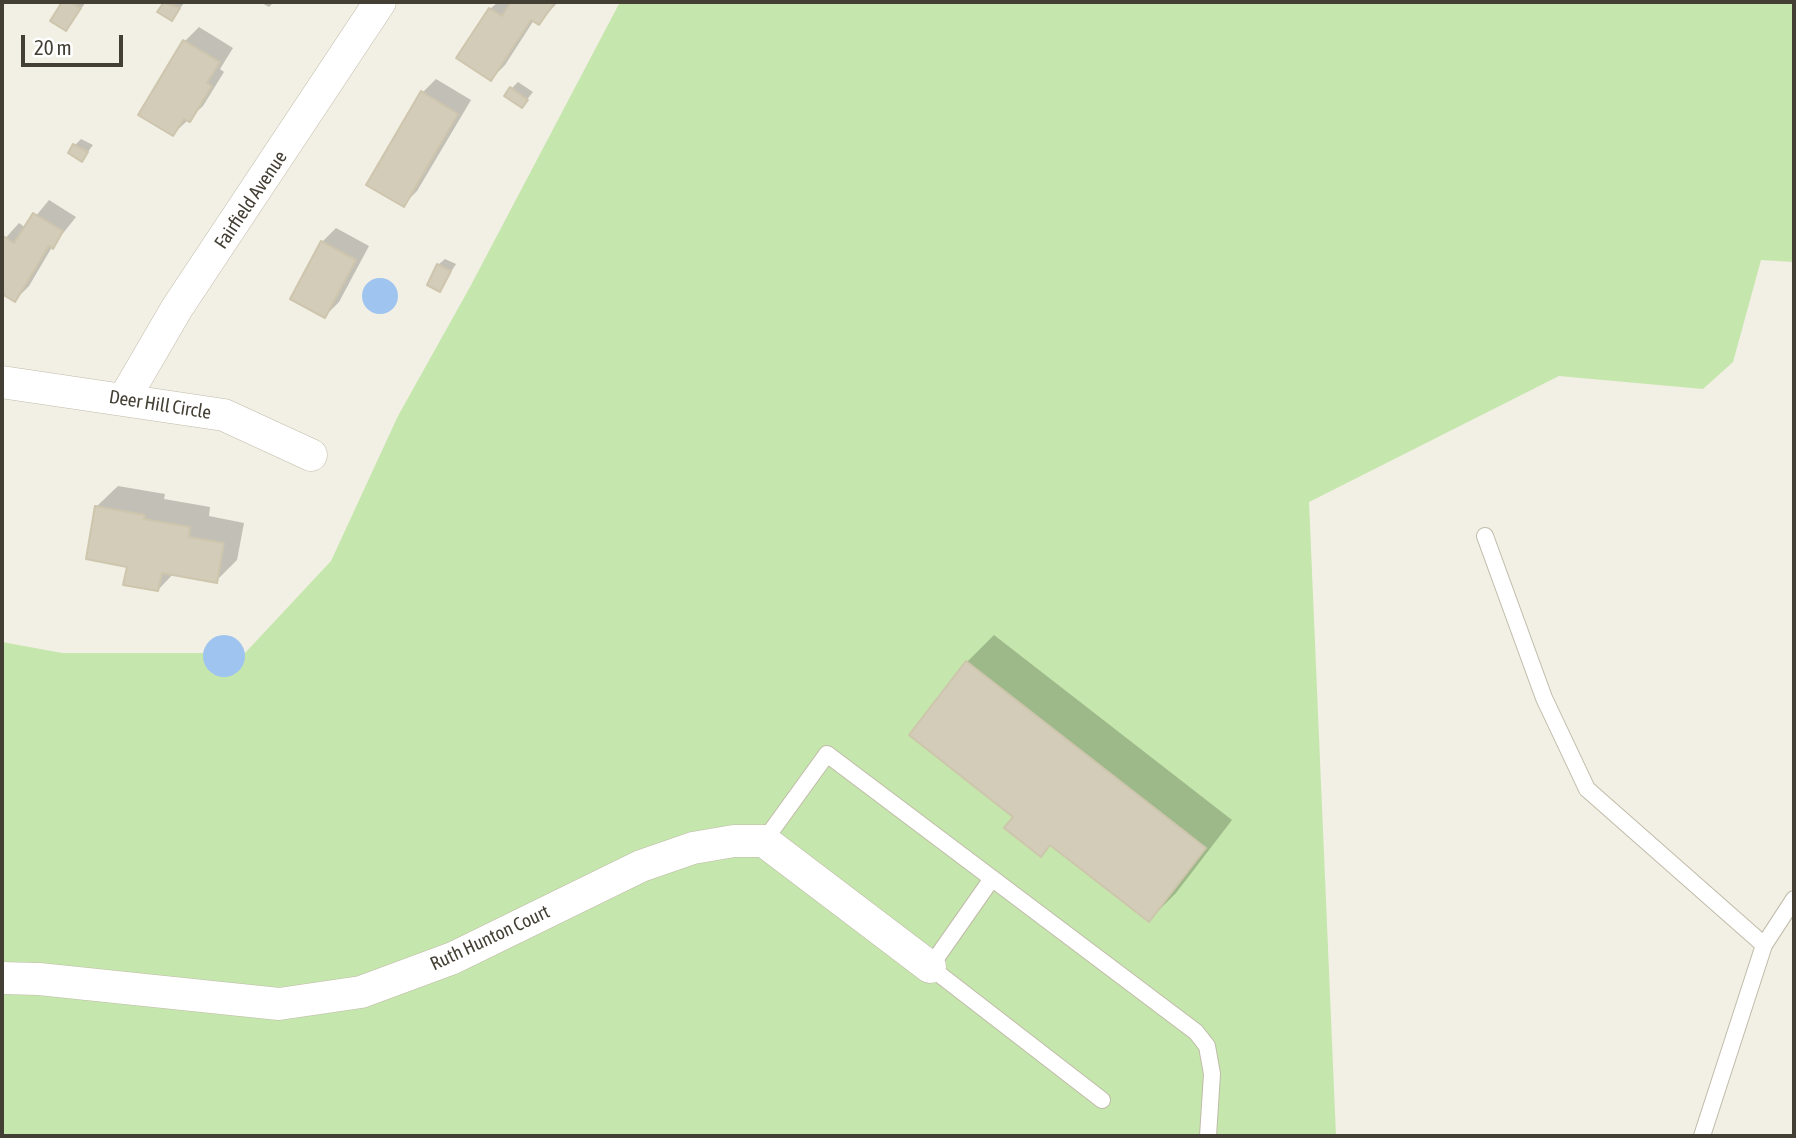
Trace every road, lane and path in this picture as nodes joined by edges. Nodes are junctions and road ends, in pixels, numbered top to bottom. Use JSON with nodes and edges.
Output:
{"nodes":[{"id":1,"x":380,"y":2,"type":"edge"},
{"id":2,"x":2,"y":382,"type":"edge"},
{"id":3,"x":124,"y":400,"type":"junction"},
{"id":4,"x":311,"y":455,"type":"dead end"},
{"id":5,"x":1485,"y":537,"type":"dead end"},
{"id":6,"x":764,"y":841,"type":"junction"},
{"id":7,"x":991,"y":880,"type":"junction"},
{"id":8,"x":1794,"y":899,"type":"edge"},
{"id":9,"x":1764,"y":945,"type":"junction"},
{"id":10,"x":930,"y":967,"type":"junction"},
{"id":11,"x":2,"y":978,"type":"edge"},
{"id":12,"x":1102,"y":1100,"type":"dead end"},
{"id":13,"x":1208,"y":1136,"type":"edge"},
{"id":14,"x":1702,"y":1136,"type":"edge"}],
"edges":[{"from":1,"to":3,"type":"street","name":"Fairfield Avenue"},
{"from":2,"to":3,"type":"street","name":"Deer Hill Circle"},
{"from":3,"to":4,"type":"street","name":"Deer Hill Circle"},
{"from":5,"to":9,"type":"lane"},
{"from":6,"to":7,"type":"lane"},
{"from":6,"to":10,"type":"street"},
{"from":6,"to":11,"type":"street","name":"Ruth Hunton Court"},
{"from":7,"to":10,"type":"lane"},
{"from":7,"to":13,"type":"lane"},
{"from":8,"to":9,"type":"lane"},
{"from":9,"to":14,"type":"lane"},
{"from":10,"to":12,"type":"lane"}]}
